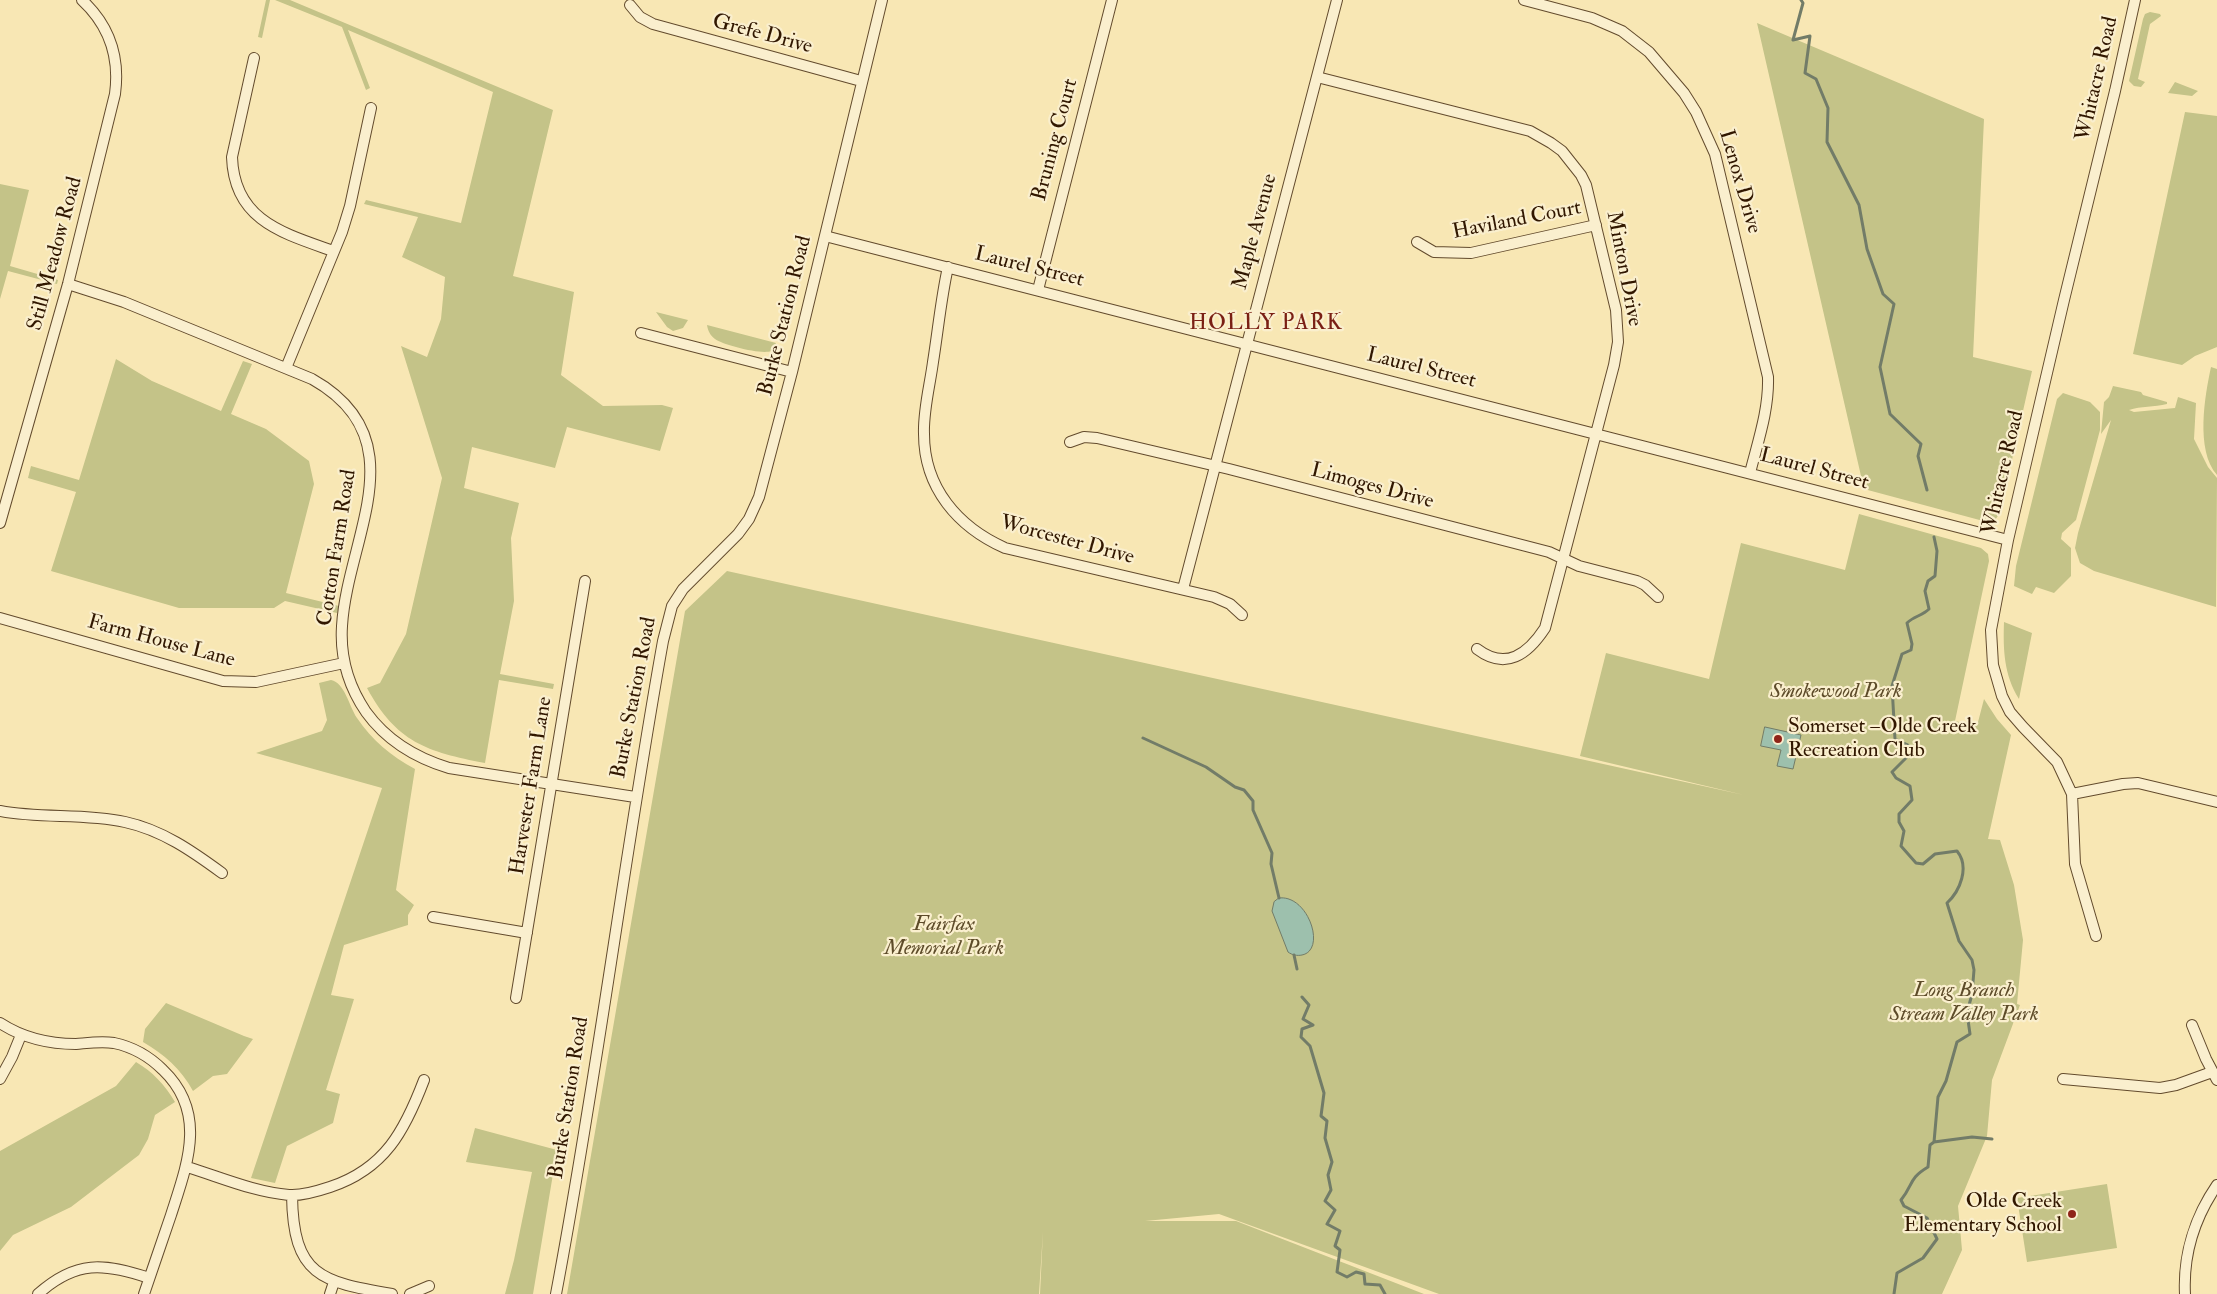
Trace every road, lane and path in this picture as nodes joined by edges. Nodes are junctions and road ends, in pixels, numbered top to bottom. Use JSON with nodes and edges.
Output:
{"nodes":[{"id":1,"x":82,"y":0,"type":"edge"},
{"id":2,"x":882,"y":0,"type":"edge"},
{"id":3,"x":1112,"y":0,"type":"edge"},
{"id":4,"x":1336,"y":0,"type":"edge"},
{"id":5,"x":1524,"y":0,"type":"edge"},
{"id":6,"x":2132,"y":0,"type":"edge"},
{"id":7,"x":630,"y":5,"type":"dead end"},
{"id":8,"x":254,"y":58,"type":"dead end"},
{"id":9,"x":1318,"y":77,"type":"junction"},
{"id":10,"x":861,"y":81,"type":"junction"},
{"id":11,"x":371,"y":108,"type":"dead end"},
{"id":12,"x":1596,"y":225,"type":"junction"},
{"id":13,"x":825,"y":236,"type":"junction"},
{"id":14,"x":1417,"y":242,"type":"dead end"},
{"id":15,"x":333,"y":251,"type":"junction"},
{"id":16,"x":947,"y":270,"type":"junction"},
{"id":17,"x":68,"y":284,"type":"junction"},
{"id":18,"x":1038,"y":290,"type":"junction"},
{"id":19,"x":641,"y":333,"type":"dead end"},
{"id":20,"x":1246,"y":344,"type":"junction"},
{"id":21,"x":286,"y":368,"type":"junction"},
{"id":22,"x":792,"y":372,"type":"junction"},
{"id":23,"x":1596,"y":434,"type":"junction"},
{"id":24,"x":1070,"y":442,"type":"dead end"},
{"id":25,"x":1215,"y":467,"type":"junction"},
{"id":26,"x":1750,"y":473,"type":"junction"},
{"id":27,"x":0,"y":523,"type":"edge"},
{"id":28,"x":2008,"y":540,"type":"junction"},
{"id":29,"x":1564,"y":558,"type":"junction"},
{"id":30,"x":586,"y":581,"type":"dead end"},
{"id":31,"x":1183,"y":589,"type":"junction"},
{"id":32,"x":1658,"y":597,"type":"dead end"},
{"id":33,"x":1242,"y":615,"type":"dead end"},
{"id":34,"x":0,"y":618,"type":"edge"},
{"id":35,"x":1477,"y":649,"type":"dead end"},
{"id":36,"x":344,"y":663,"type":"junction"},
{"id":37,"x":552,"y":785,"type":"junction"},
{"id":38,"x":2072,"y":794,"type":"junction"},
{"id":39,"x":636,"y":797,"type":"junction"},
{"id":40,"x":2217,"y":802,"type":"edge"},
{"id":41,"x":0,"y":811,"type":"edge"},
{"id":42,"x":222,"y":873,"type":"dead end"},
{"id":43,"x":432,"y":917,"type":"dead end"},
{"id":44,"x":527,"y":933,"type":"junction"},
{"id":45,"x":2096,"y":936,"type":"dead end"},
{"id":46,"x":516,"y":998,"type":"dead end"},
{"id":47,"x":0,"y":1023,"type":"edge"},
{"id":48,"x":2192,"y":1025,"type":"dead end"},
{"id":49,"x":21,"y":1035,"type":"junction"},
{"id":50,"x":2215,"y":1076,"type":"edge"},
{"id":51,"x":0,"y":1079,"type":"edge"},
{"id":52,"x":2063,"y":1079,"type":"dead end"},
{"id":53,"x":424,"y":1080,"type":"dead end"},
{"id":54,"x":187,"y":1167,"type":"junction"},
{"id":55,"x":2217,"y":1185,"type":"edge"},
{"id":56,"x":292,"y":1195,"type":"junction"},
{"id":57,"x":149,"y":1278,"type":"junction"},
{"id":58,"x":334,"y":1282,"type":"junction"},
{"id":59,"x":429,"y":1286,"type":"dead end"},
{"id":60,"x":38,"y":1294,"type":"edge"},
{"id":61,"x":144,"y":1294,"type":"edge"},
{"id":62,"x":330,"y":1294,"type":"edge"},
{"id":63,"x":392,"y":1294,"type":"edge"},
{"id":64,"x":410,"y":1294,"type":"edge"},
{"id":65,"x":556,"y":1294,"type":"edge"},
{"id":66,"x":2185,"y":1294,"type":"edge"}],
"edges":[{"from":1,"to":17,"type":"street","name":"Still Meadow Road"},
{"from":2,"to":10,"type":"street","name":"Burke Station Road"},
{"from":3,"to":18,"type":"street","name":"Bruning Court"},
{"from":4,"to":9,"type":"street","name":"Maple Avenue"},
{"from":5,"to":26,"type":"street","name":"Lenox Drive"},
{"from":6,"to":28,"type":"street","name":"Whitacre Road"},
{"from":7,"to":10,"type":"street","name":"Grefe Drive"},
{"from":8,"to":15,"type":"street"},
{"from":9,"to":12,"type":"street","name":"Minton Drive"},
{"from":9,"to":20,"type":"street","name":"Maple Avenue"},
{"from":10,"to":13,"type":"street","name":"Burke Station Road"},
{"from":11,"to":15,"type":"street"},
{"from":12,"to":14,"type":"street","name":"Haviland Court"},
{"from":12,"to":23,"type":"street","name":"Minton Drive"},
{"from":13,"to":16,"type":"street","name":"Laurel Street"},
{"from":13,"to":22,"type":"street","name":"Burke Station Road"},
{"from":15,"to":21,"type":"street"},
{"from":16,"to":18,"type":"street","name":"Laurel Street"},
{"from":16,"to":31,"type":"street","name":"Worcester Drive"},
{"from":17,"to":21,"type":"street","name":"Cotton Farm Road"},
{"from":17,"to":27,"type":"street","name":"Still Meadow Road"},
{"from":18,"to":20,"type":"street","name":"Laurel Street"},
{"from":19,"to":22,"type":"street"},
{"from":20,"to":23,"type":"street","name":"Laurel Street"},
{"from":20,"to":25,"type":"street","name":"Maple Avenue"},
{"from":21,"to":36,"type":"street","name":"Cotton Farm Road"},
{"from":22,"to":39,"type":"street","name":"Burke Station Road"},
{"from":23,"to":26,"type":"street","name":"Laurel Street"},
{"from":23,"to":29,"type":"street","name":"Minton Drive"},
{"from":24,"to":25,"type":"street","name":"Limoges Drive"},
{"from":25,"to":29,"type":"street","name":"Limoges Drive"},
{"from":25,"to":31,"type":"street","name":"Maple Avenue"},
{"from":26,"to":28,"type":"street","name":"Laurel Street"},
{"from":28,"to":38,"type":"street","name":"Whitacre Road"},
{"from":29,"to":32,"type":"street","name":"Limoges Drive"},
{"from":29,"to":35,"type":"street","name":"Minton Drive"},
{"from":30,"to":37,"type":"street","name":"Harvester Farm Lane"},
{"from":31,"to":33,"type":"street","name":"Worcester Drive"},
{"from":34,"to":36,"type":"street","name":"Farm House Lane"},
{"from":36,"to":37,"type":"street","name":"Cotton Farm Road"},
{"from":37,"to":39,"type":"street","name":"Cotton Farm Road"},
{"from":37,"to":44,"type":"street","name":"Harvester Farm Lane"},
{"from":38,"to":40,"type":"street"},
{"from":38,"to":45,"type":"street","name":"Whitacre Road"},
{"from":39,"to":65,"type":"street","name":"Burke Station Road"},
{"from":41,"to":42,"type":"street"},
{"from":43,"to":44,"type":"street"},
{"from":44,"to":46,"type":"street","name":"Harvester Farm Lane"},
{"from":47,"to":49,"type":"street"},
{"from":48,"to":50,"type":"street"},
{"from":49,"to":51,"type":"street"},
{"from":49,"to":54,"type":"street"},
{"from":50,"to":52,"type":"street"},
{"from":53,"to":56,"type":"street"},
{"from":54,"to":56,"type":"street"},
{"from":54,"to":57,"type":"street"},
{"from":55,"to":66,"type":"street"},
{"from":56,"to":58,"type":"street"},
{"from":57,"to":60,"type":"street"},
{"from":57,"to":61,"type":"street"},
{"from":58,"to":62,"type":"street"},
{"from":58,"to":63,"type":"street"},
{"from":59,"to":64,"type":"street"}]}
